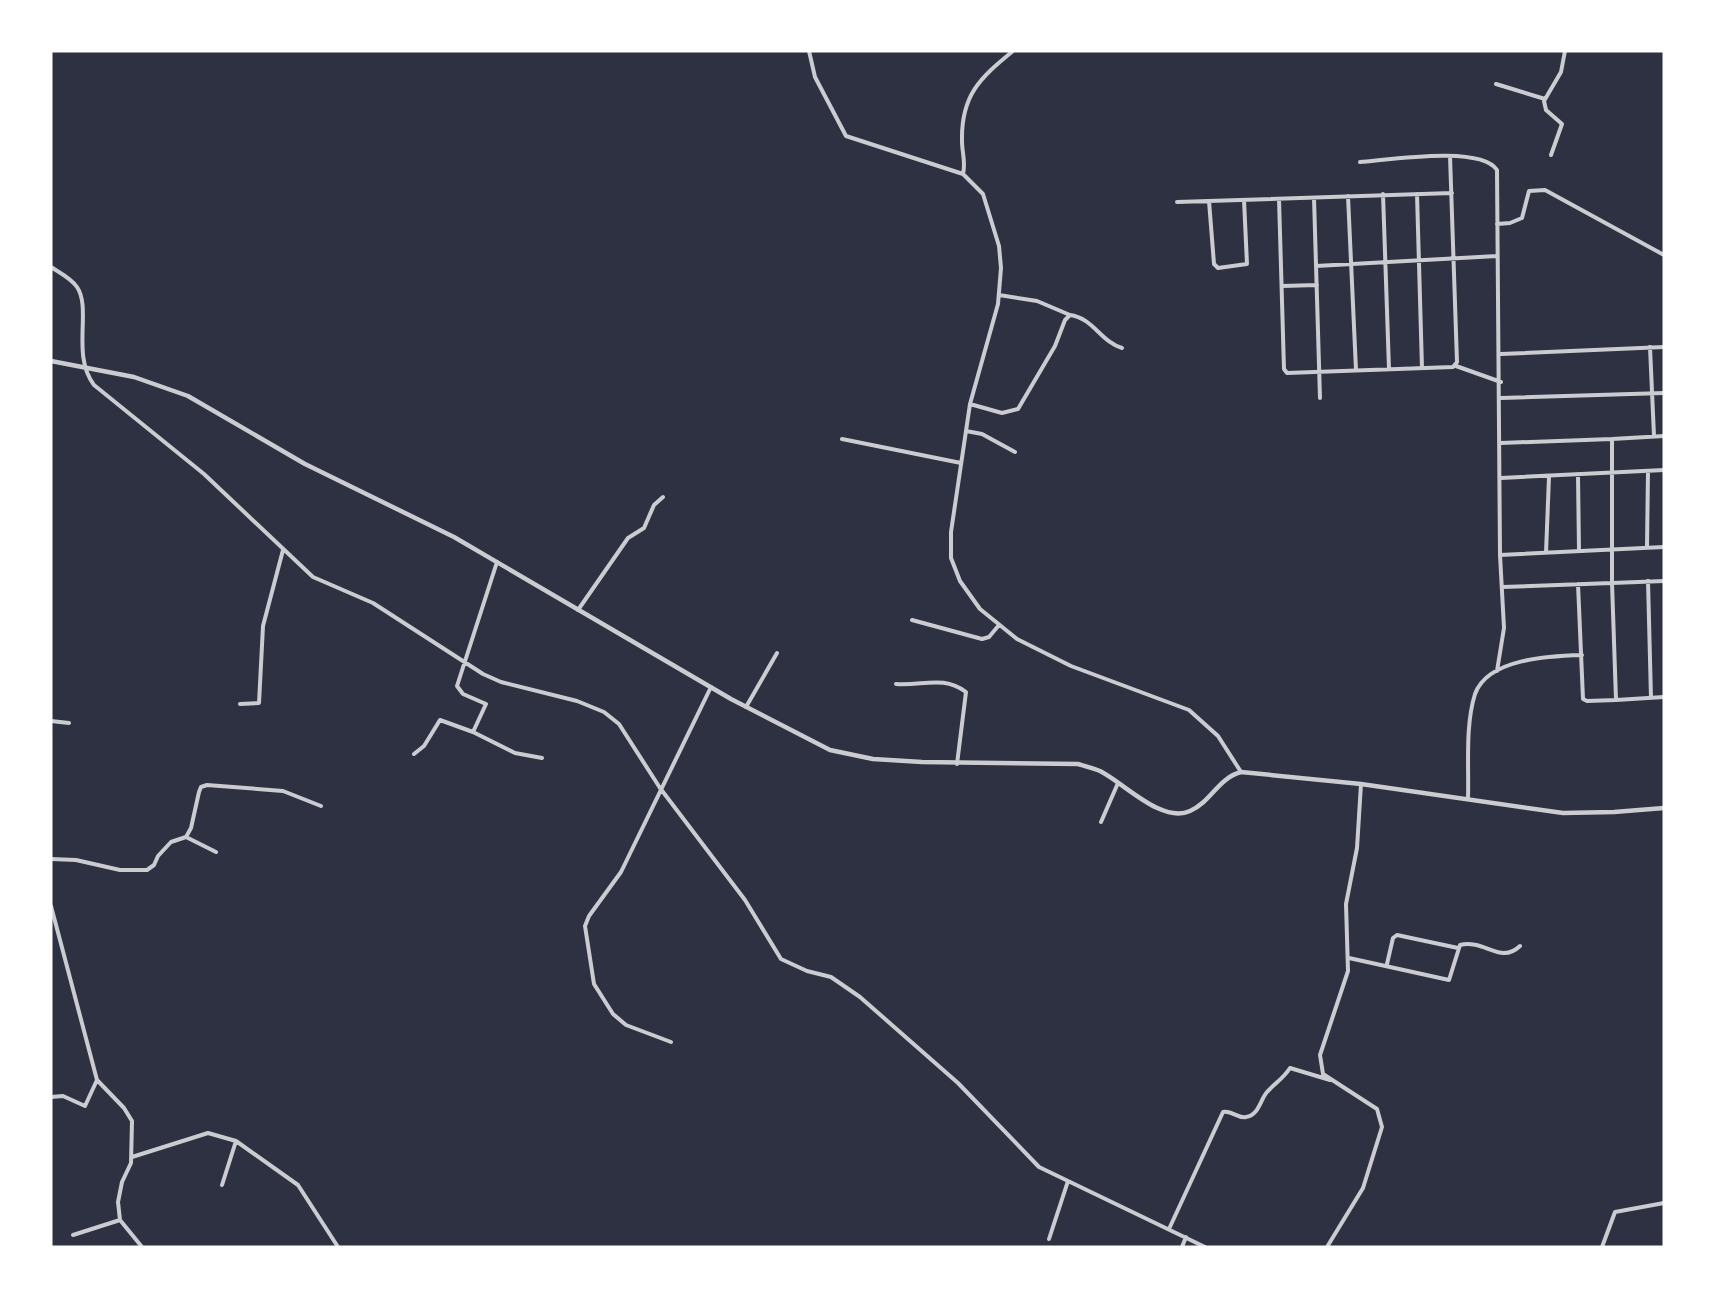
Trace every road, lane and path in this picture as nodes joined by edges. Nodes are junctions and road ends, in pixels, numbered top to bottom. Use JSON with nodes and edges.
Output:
{"nodes":[{"id":1,"x":809,"y":51,"type":"edge"},
{"id":2,"x":1012,"y":51,"type":"edge"},
{"id":3,"x":1565,"y":51,"type":"edge"},
{"id":4,"x":1496,"y":84,"type":"dead end"},
{"id":5,"x":1545,"y":99,"type":"junction"},
{"id":6,"x":1450,"y":156,"type":"junction"},
{"id":7,"x":1551,"y":156,"type":"dead end"},
{"id":8,"x":1360,"y":162,"type":"dead end"},
{"id":9,"x":963,"y":174,"type":"junction"},
{"id":10,"x":1452,"y":193,"type":"junction"},
{"id":11,"x":1383,"y":194,"type":"junction"},
{"id":12,"x":1417,"y":194,"type":"junction"},
{"id":13,"x":1348,"y":196,"type":"junction"},
{"id":14,"x":1314,"y":198,"type":"junction"},
{"id":15,"x":1279,"y":199,"type":"junction"},
{"id":16,"x":1244,"y":200,"type":"junction"},
{"id":17,"x":1209,"y":201,"type":"junction"},
{"id":18,"x":1177,"y":202,"type":"dead end"},
{"id":19,"x":1497,"y":224,"type":"junction"},
{"id":20,"x":1664,"y":255,"type":"edge"},
{"id":21,"x":1497,"y":256,"type":"junction"},
{"id":22,"x":1455,"y":260,"type":"junction"},
{"id":23,"x":1420,"y":261,"type":"junction"},
{"id":24,"x":1386,"y":263,"type":"junction"},
{"id":25,"x":1351,"y":264,"type":"junction"},
{"id":26,"x":1316,"y":266,"type":"junction"},
{"id":27,"x":51,"y":267,"type":"edge"},
{"id":28,"x":1317,"y":285,"type":"junction"},
{"id":29,"x":1282,"y":286,"type":"junction"},
{"id":30,"x":999,"y":295,"type":"junction"},
{"id":31,"x":1070,"y":315,"type":"junction"},
{"id":32,"x":1650,"y":347,"type":"junction"},
{"id":33,"x":1664,"y":347,"type":"edge"},
{"id":34,"x":1122,"y":348,"type":"dead end"},
{"id":35,"x":1501,"y":354,"type":"junction"},
{"id":36,"x":51,"y":361,"type":"edge"},
{"id":37,"x":1456,"y":366,"type":"junction"},
{"id":38,"x":86,"y":368,"type":"junction"},
{"id":39,"x":1422,"y":368,"type":"junction"},
{"id":40,"x":1389,"y":369,"type":"junction"},
{"id":41,"x":1356,"y":370,"type":"junction"},
{"id":42,"x":1319,"y":372,"type":"junction"},
{"id":43,"x":1501,"y":382,"type":"junction"},
{"id":44,"x":1652,"y":393,"type":"junction"},
{"id":45,"x":1664,"y":393,"type":"edge"},
{"id":46,"x":1320,"y":398,"type":"dead end"},
{"id":47,"x":1501,"y":398,"type":"junction"},
{"id":48,"x":970,"y":404,"type":"junction"},
{"id":49,"x":966,"y":431,"type":"junction"},
{"id":50,"x":1654,"y":436,"type":"junction"},
{"id":51,"x":1664,"y":436,"type":"edge"},
{"id":52,"x":842,"y":439,"type":"dead end"},
{"id":53,"x":1612,"y":439,"type":"junction"},
{"id":54,"x":1501,"y":443,"type":"junction"},
{"id":55,"x":1015,"y":452,"type":"dead end"},
{"id":56,"x":962,"y":463,"type":"junction"},
{"id":57,"x":1664,"y":470,"type":"edge"},
{"id":58,"x":1648,"y":471,"type":"junction"},
{"id":59,"x":1613,"y":472,"type":"junction"},
{"id":60,"x":1578,"y":476,"type":"junction"},
{"id":61,"x":1549,"y":477,"type":"junction"},
{"id":62,"x":1501,"y":478,"type":"junction"},
{"id":63,"x":663,"y":497,"type":"dead end"},
{"id":64,"x":1664,"y":547,"type":"edge"},
{"id":65,"x":1647,"y":548,"type":"junction"},
{"id":66,"x":1613,"y":549,"type":"junction"},
{"id":67,"x":283,"y":550,"type":"junction"},
{"id":68,"x":1579,"y":550,"type":"junction"},
{"id":69,"x":1546,"y":553,"type":"junction"},
{"id":70,"x":1500,"y":555,"type":"junction"},
{"id":71,"x":497,"y":562,"type":"junction"},
{"id":72,"x":1648,"y":581,"type":"junction"},
{"id":73,"x":1664,"y":581,"type":"edge"},
{"id":74,"x":1612,"y":583,"type":"junction"},
{"id":75,"x":1578,"y":584,"type":"junction"},
{"id":76,"x":1502,"y":587,"type":"junction"},
{"id":77,"x":578,"y":610,"type":"junction"},
{"id":78,"x":912,"y":620,"type":"dead end"},
{"id":79,"x":1000,"y":625,"type":"junction"},
{"id":80,"x":777,"y":653,"type":"dead end"},
{"id":81,"x":1582,"y":655,"type":"junction"},
{"id":82,"x":464,"y":661,"type":"junction"},
{"id":83,"x":1497,"y":671,"type":"junction"},
{"id":84,"x":896,"y":684,"type":"dead end"},
{"id":85,"x":711,"y":687,"type":"junction"},
{"id":86,"x":1664,"y":697,"type":"edge"},
{"id":87,"x":1651,"y":698,"type":"junction"},
{"id":88,"x":1616,"y":700,"type":"junction"},
{"id":89,"x":240,"y":704,"type":"dead end"},
{"id":90,"x":746,"y":707,"type":"junction"},
{"id":91,"x":51,"y":721,"type":"edge"},
{"id":92,"x":69,"y":723,"type":"dead end"},
{"id":93,"x":473,"y":732,"type":"junction"},
{"id":94,"x":414,"y":754,"type":"dead end"},
{"id":95,"x":542,"y":758,"type":"dead end"},
{"id":96,"x":958,"y":759,"type":"junction"},
{"id":97,"x":1241,"y":772,"type":"junction"},
{"id":98,"x":1118,"y":783,"type":"junction"},
{"id":99,"x":1361,"y":784,"type":"junction"},
{"id":100,"x":660,"y":788,"type":"junction"},
{"id":101,"x":1468,"y":799,"type":"junction"},
{"id":102,"x":321,"y":806,"type":"dead end"},
{"id":103,"x":1664,"y":808,"type":"edge"},
{"id":104,"x":1101,"y":822,"type":"dead end"},
{"id":105,"x":186,"y":837,"type":"junction"},
{"id":106,"x":216,"y":852,"type":"dead end"},
{"id":107,"x":51,"y":859,"type":"edge"},
{"id":108,"x":51,"y":906,"type":"edge"},
{"id":109,"x":1520,"y":946,"type":"dead end"},
{"id":110,"x":1458,"y":948,"type":"junction"},
{"id":111,"x":1349,"y":958,"type":"junction"},
{"id":112,"x":1387,"y":964,"type":"junction"},
{"id":113,"x":671,"y":1042,"type":"dead end"},
{"id":114,"x":97,"y":1080,"type":"junction"},
{"id":115,"x":1335,"y":1082,"type":"junction"},
{"id":116,"x":51,"y":1096,"type":"edge"},
{"id":117,"x":236,"y":1141,"type":"junction"},
{"id":118,"x":132,"y":1157,"type":"junction"},
{"id":119,"x":1068,"y":1181,"type":"junction"},
{"id":120,"x":222,"y":1185,"type":"dead end"},
{"id":121,"x":1664,"y":1203,"type":"edge"},
{"id":122,"x":120,"y":1220,"type":"junction"},
{"id":123,"x":1169,"y":1229,"type":"junction"},
{"id":124,"x":73,"y":1235,"type":"dead end"},
{"id":125,"x":1186,"y":1238,"type":"junction"},
{"id":126,"x":1049,"y":1239,"type":"dead end"},
{"id":127,"x":142,"y":1247,"type":"edge"},
{"id":128,"x":338,"y":1247,"type":"edge"},
{"id":129,"x":1182,"y":1247,"type":"edge"},
{"id":130,"x":1205,"y":1247,"type":"edge"},
{"id":131,"x":1327,"y":1247,"type":"edge"},
{"id":132,"x":1602,"y":1247,"type":"edge"}],
"edges":[{"from":1,"to":9,"type":"street"},
{"from":2,"to":9,"type":"street"},
{"from":3,"to":5,"type":"street"},
{"from":4,"to":5,"type":"street"},
{"from":5,"to":7,"type":"street"},
{"from":6,"to":8,"type":"street"},
{"from":6,"to":10,"type":"street"},
{"from":6,"to":19,"type":"street"},
{"from":9,"to":30,"type":"street"},
{"from":10,"to":12,"type":"street"},
{"from":10,"to":22,"type":"street"},
{"from":11,"to":12,"type":"street"},
{"from":11,"to":13,"type":"street"},
{"from":11,"to":24,"type":"street"},
{"from":12,"to":23,"type":"street"},
{"from":13,"to":14,"type":"street"},
{"from":13,"to":25,"type":"street"},
{"from":14,"to":15,"type":"street"},
{"from":14,"to":26,"type":"street"},
{"from":15,"to":16,"type":"street"},
{"from":15,"to":29,"type":"street"},
{"from":16,"to":17,"type":"street"},
{"from":16,"to":17,"type":"street"},
{"from":17,"to":18,"type":"street"},
{"from":19,"to":20,"type":"street"},
{"from":19,"to":21,"type":"street"},
{"from":21,"to":22,"type":"street"},
{"from":21,"to":35,"type":"street"},
{"from":22,"to":23,"type":"street"},
{"from":22,"to":37,"type":"street"},
{"from":23,"to":24,"type":"street"},
{"from":23,"to":39,"type":"street"},
{"from":24,"to":25,"type":"street"},
{"from":24,"to":40,"type":"street"},
{"from":25,"to":26,"type":"street"},
{"from":25,"to":41,"type":"street"},
{"from":26,"to":28,"type":"street"},
{"from":27,"to":38,"type":"street"},
{"from":28,"to":29,"type":"street"},
{"from":28,"to":42,"type":"street"},
{"from":29,"to":42,"type":"street"},
{"from":30,"to":31,"type":"street"},
{"from":30,"to":48,"type":"street"},
{"from":31,"to":34,"type":"street"},
{"from":31,"to":48,"type":"street"},
{"from":32,"to":33,"type":"street"},
{"from":32,"to":35,"type":"street"},
{"from":32,"to":44,"type":"street"},
{"from":35,"to":43,"type":"street"},
{"from":36,"to":38,"type":"street"},
{"from":37,"to":39,"type":"street"},
{"from":37,"to":43,"type":"street"},
{"from":38,"to":67,"type":"street"},
{"from":38,"to":71,"type":"street"},
{"from":39,"to":40,"type":"street"},
{"from":40,"to":41,"type":"street"},
{"from":41,"to":42,"type":"street"},
{"from":42,"to":46,"type":"street"},
{"from":43,"to":47,"type":"street"},
{"from":44,"to":45,"type":"street"},
{"from":44,"to":47,"type":"street"},
{"from":44,"to":50,"type":"street"},
{"from":47,"to":54,"type":"street"},
{"from":48,"to":49,"type":"street"},
{"from":49,"to":55,"type":"street"},
{"from":49,"to":56,"type":"street"},
{"from":50,"to":51,"type":"street"},
{"from":50,"to":53,"type":"street"},
{"from":52,"to":56,"type":"street"},
{"from":53,"to":54,"type":"street"},
{"from":53,"to":59,"type":"street"},
{"from":54,"to":62,"type":"street"},
{"from":56,"to":79,"type":"street"},
{"from":57,"to":58,"type":"street"},
{"from":58,"to":59,"type":"street"},
{"from":58,"to":65,"type":"street"},
{"from":59,"to":60,"type":"street"},
{"from":59,"to":66,"type":"street"},
{"from":60,"to":61,"type":"street"},
{"from":60,"to":68,"type":"street"},
{"from":61,"to":62,"type":"street"},
{"from":61,"to":69,"type":"street"},
{"from":62,"to":70,"type":"street"},
{"from":63,"to":77,"type":"street"},
{"from":64,"to":65,"type":"street"},
{"from":65,"to":66,"type":"street"},
{"from":66,"to":68,"type":"street"},
{"from":66,"to":74,"type":"street"},
{"from":67,"to":82,"type":"street"},
{"from":67,"to":89,"type":"street"},
{"from":68,"to":69,"type":"street"},
{"from":69,"to":70,"type":"street"},
{"from":70,"to":76,"type":"street"},
{"from":71,"to":77,"type":"street"},
{"from":71,"to":82,"type":"street"},
{"from":72,"to":73,"type":"street"},
{"from":72,"to":74,"type":"street"},
{"from":72,"to":87,"type":"street"},
{"from":74,"to":75,"type":"street"},
{"from":74,"to":88,"type":"street"},
{"from":75,"to":76,"type":"street"},
{"from":75,"to":81,"type":"street"},
{"from":76,"to":83,"type":"street"},
{"from":77,"to":85,"type":"street"},
{"from":78,"to":79,"type":"street"},
{"from":79,"to":97,"type":"street"},
{"from":80,"to":90,"type":"street"},
{"from":81,"to":83,"type":"street"},
{"from":81,"to":88,"type":"street"},
{"from":82,"to":93,"type":"street"},
{"from":82,"to":100,"type":"street"},
{"from":83,"to":101,"type":"street"},
{"from":84,"to":96,"type":"street"},
{"from":85,"to":90,"type":"street"},
{"from":85,"to":100,"type":"street"},
{"from":86,"to":87,"type":"street"},
{"from":87,"to":88,"type":"street"},
{"from":90,"to":96,"type":"street"},
{"from":91,"to":92,"type":"street"},
{"from":93,"to":94,"type":"street"},
{"from":93,"to":95,"type":"street"},
{"from":96,"to":98,"type":"street"},
{"from":97,"to":98,"type":"street"},
{"from":97,"to":99,"type":"street"},
{"from":98,"to":104,"type":"street"},
{"from":99,"to":101,"type":"street"},
{"from":99,"to":111,"type":"street"},
{"from":100,"to":113,"type":"street"},
{"from":100,"to":119,"type":"street"},
{"from":101,"to":103,"type":"street"},
{"from":102,"to":105,"type":"street"},
{"from":105,"to":106,"type":"street"},
{"from":105,"to":107,"type":"street"},
{"from":108,"to":114,"type":"street"},
{"from":109,"to":110,"type":"street"},
{"from":110,"to":112,"type":"street"},
{"from":110,"to":112,"type":"street"},
{"from":111,"to":112,"type":"street"},
{"from":111,"to":115,"type":"street"},
{"from":114,"to":116,"type":"street"},
{"from":114,"to":118,"type":"street"},
{"from":115,"to":123,"type":"street"},
{"from":115,"to":131,"type":"street"},
{"from":117,"to":118,"type":"street"},
{"from":117,"to":120,"type":"street"},
{"from":117,"to":128,"type":"street"},
{"from":118,"to":122,"type":"street"},
{"from":119,"to":123,"type":"street"},
{"from":119,"to":126,"type":"street"},
{"from":121,"to":132,"type":"street"},
{"from":122,"to":124,"type":"street"},
{"from":122,"to":127,"type":"street"},
{"from":123,"to":125,"type":"street"},
{"from":125,"to":129,"type":"street"},
{"from":125,"to":130,"type":"street"}]}
